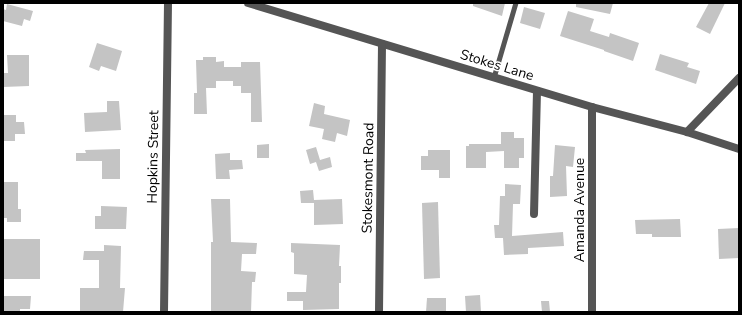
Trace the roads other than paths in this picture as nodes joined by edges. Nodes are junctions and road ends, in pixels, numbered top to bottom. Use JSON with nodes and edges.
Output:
{"nodes":[{"id":1,"x":168,"y":3,"type":"edge"},
{"id":2,"x":248,"y":3,"type":"edge"},
{"id":3,"x":516,"y":3,"type":"edge"},
{"id":4,"x":382,"y":44,"type":"junction"},
{"id":5,"x":494,"y":78,"type":"junction"},
{"id":6,"x":739,"y":78,"type":"edge"},
{"id":7,"x":537,"y":91,"type":"junction"},
{"id":8,"x":592,"y":107,"type":"junction"},
{"id":9,"x":687,"y":132,"type":"junction"},
{"id":10,"x":739,"y":149,"type":"edge"},
{"id":11,"x":534,"y":214,"type":"dead end"},
{"id":12,"x":164,"y":312,"type":"edge"},
{"id":13,"x":379,"y":312,"type":"edge"},
{"id":14,"x":592,"y":312,"type":"edge"}],
"edges":[{"from":1,"to":12,"type":"street","name":"Hopkins Street"},
{"from":2,"to":4,"type":"street","name":"Stokes Lane"},
{"from":3,"to":5,"type":"lane"},
{"from":4,"to":5,"type":"street","name":"Stokes Lane"},
{"from":4,"to":13,"type":"street","name":"Stokesmont Road"},
{"from":5,"to":7,"type":"street","name":"Stokes Lane"},
{"from":6,"to":9,"type":"street"},
{"from":7,"to":8,"type":"street","name":"Stokes Lane"},
{"from":7,"to":11,"type":"street"},
{"from":8,"to":9,"type":"street","name":"Stokes Lane"},
{"from":8,"to":14,"type":"street","name":"Amanda Avenue"},
{"from":9,"to":10,"type":"street","name":"Stokes Lane"}]}
